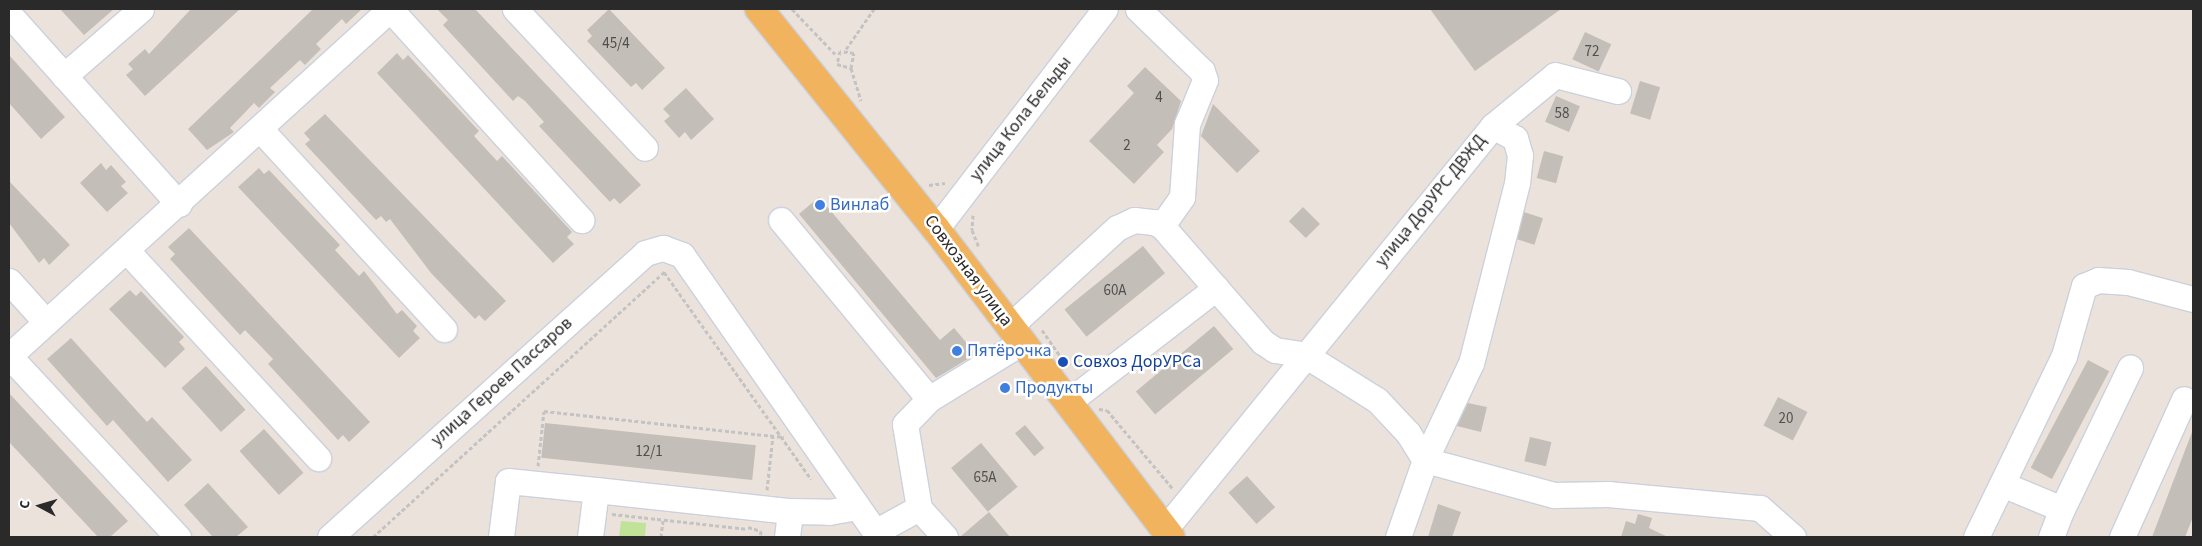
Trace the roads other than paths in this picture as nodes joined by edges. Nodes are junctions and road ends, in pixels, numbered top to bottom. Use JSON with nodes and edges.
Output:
{"nodes":[{"id":1,"x":141,"y":9,"type":"edge"},
{"id":2,"x":390,"y":9,"type":"edge"},
{"id":3,"x":515,"y":9,"type":"edge"},
{"id":4,"x":760,"y":9,"type":"edge"},
{"id":5,"x":1106,"y":9,"type":"edge"},
{"id":6,"x":1138,"y":9,"type":"edge"},
{"id":7,"x":9,"y":14,"type":"edge"},
{"id":8,"x":64,"y":76,"type":"junction"},
{"id":9,"x":1618,"y":91,"type":"dead end"},
{"id":10,"x":1493,"y":126,"type":"junction"},
{"id":11,"x":260,"y":129,"type":"junction"},
{"id":12,"x":644,"y":148,"type":"dead end"},
{"id":13,"x":179,"y":204,"type":"junction"},
{"id":14,"x":581,"y":220,"type":"dead end"},
{"id":15,"x":781,"y":220,"type":"dead end"},
{"id":16,"x":1162,"y":226,"type":"junction"},
{"id":17,"x":936,"y":229,"type":"junction"},
{"id":18,"x":127,"y":252,"type":"junction"},
{"id":19,"x":9,"y":281,"type":"edge"},
{"id":20,"x":1216,"y":288,"type":"junction"},
{"id":21,"x":2193,"y":299,"type":"edge"},
{"id":22,"x":46,"y":322,"type":"junction"},
{"id":23,"x":444,"y":329,"type":"dead end"},
{"id":24,"x":1016,"y":334,"type":"junction"},
{"id":25,"x":1305,"y":355,"type":"junction"},
{"id":26,"x":9,"y":356,"type":"edge"},
{"id":27,"x":2130,"y":368,"type":"dead end"},
{"id":28,"x":929,"y":398,"type":"junction"},
{"id":29,"x":2184,"y":399,"type":"dead end"},
{"id":30,"x":1068,"y":402,"type":"junction"},
{"id":31,"x":318,"y":458,"type":"dead end"},
{"id":32,"x":1426,"y":460,"type":"junction"},
{"id":33,"x":2002,"y":484,"type":"junction"},
{"id":34,"x":594,"y":501,"type":"junction"},
{"id":35,"x":856,"y":507,"type":"junction"},
{"id":36,"x":919,"y":508,"type":"junction"},
{"id":37,"x":2062,"y":509,"type":"junction"},
{"id":38,"x":790,"y":511,"type":"junction"},
{"id":39,"x":1168,"y":533,"type":"edge"},
{"id":40,"x":877,"y":535,"type":"edge"},
{"id":41,"x":178,"y":537,"type":"edge"},
{"id":42,"x":330,"y":537,"type":"edge"},
{"id":43,"x":502,"y":537,"type":"edge"},
{"id":44,"x":590,"y":537,"type":"edge"},
{"id":45,"x":787,"y":537,"type":"edge"},
{"id":46,"x":944,"y":537,"type":"edge"},
{"id":47,"x":1398,"y":537,"type":"edge"},
{"id":48,"x":1793,"y":537,"type":"edge"},
{"id":49,"x":1976,"y":537,"type":"edge"},
{"id":50,"x":2051,"y":537,"type":"edge"},
{"id":51,"x":2122,"y":537,"type":"edge"}],
"edges":[{"from":1,"to":8,"type":"street"},
{"from":2,"to":11,"type":"street"},
{"from":2,"to":14,"type":"street"},
{"from":3,"to":12,"type":"street"},
{"from":4,"to":17,"type":"main road","name":"Совхозная улица"},
{"from":5,"to":17,"type":"street","name":"улица Кола Бельды"},
{"from":6,"to":16,"type":"street"},
{"from":7,"to":8,"type":"street"},
{"from":8,"to":13,"type":"street"},
{"from":9,"to":10,"type":"street"},
{"from":10,"to":25,"type":"street","name":"улица ДорУРС ДВЖД"},
{"from":10,"to":32,"type":"street","name":"улица ДорУРС ДВЖД"},
{"from":11,"to":13,"type":"street"},
{"from":11,"to":23,"type":"street"},
{"from":13,"to":18,"type":"street"},
{"from":15,"to":28,"type":"street"},
{"from":16,"to":20,"type":"street"},
{"from":16,"to":24,"type":"street"},
{"from":17,"to":24,"type":"main road","name":"Совхозная улица"},
{"from":18,"to":22,"type":"street"},
{"from":18,"to":31,"type":"street"},
{"from":19,"to":22,"type":"street"},
{"from":20,"to":25,"type":"street"},
{"from":20,"to":30,"type":"street"},
{"from":21,"to":33,"type":"street"},
{"from":22,"to":26,"type":"street"},
{"from":24,"to":28,"type":"street"},
{"from":24,"to":30,"type":"main road","name":"Совхозная улица"},
{"from":25,"to":32,"type":"street"},
{"from":25,"to":39,"type":"street","name":"улица ДорУРС ДВЖД"},
{"from":26,"to":41,"type":"street"},
{"from":27,"to":37,"type":"street"},
{"from":28,"to":36,"type":"street"},
{"from":29,"to":51,"type":"street"},
{"from":30,"to":39,"type":"main road","name":"Совхозная улица"},
{"from":32,"to":47,"type":"street","name":"улица ДорУРС ДВЖД"},
{"from":32,"to":48,"type":"street"},
{"from":33,"to":37,"type":"street"},
{"from":33,"to":49,"type":"street"},
{"from":34,"to":38,"type":"street"},
{"from":34,"to":43,"type":"street"},
{"from":34,"to":44,"type":"street"},
{"from":35,"to":38,"type":"street"},
{"from":35,"to":40,"type":"street"},
{"from":35,"to":42,"type":"street","name":"улица Героев Пассаров"},
{"from":36,"to":40,"type":"street"},
{"from":36,"to":46,"type":"street"},
{"from":37,"to":50,"type":"street"},
{"from":38,"to":45,"type":"street"}]}
